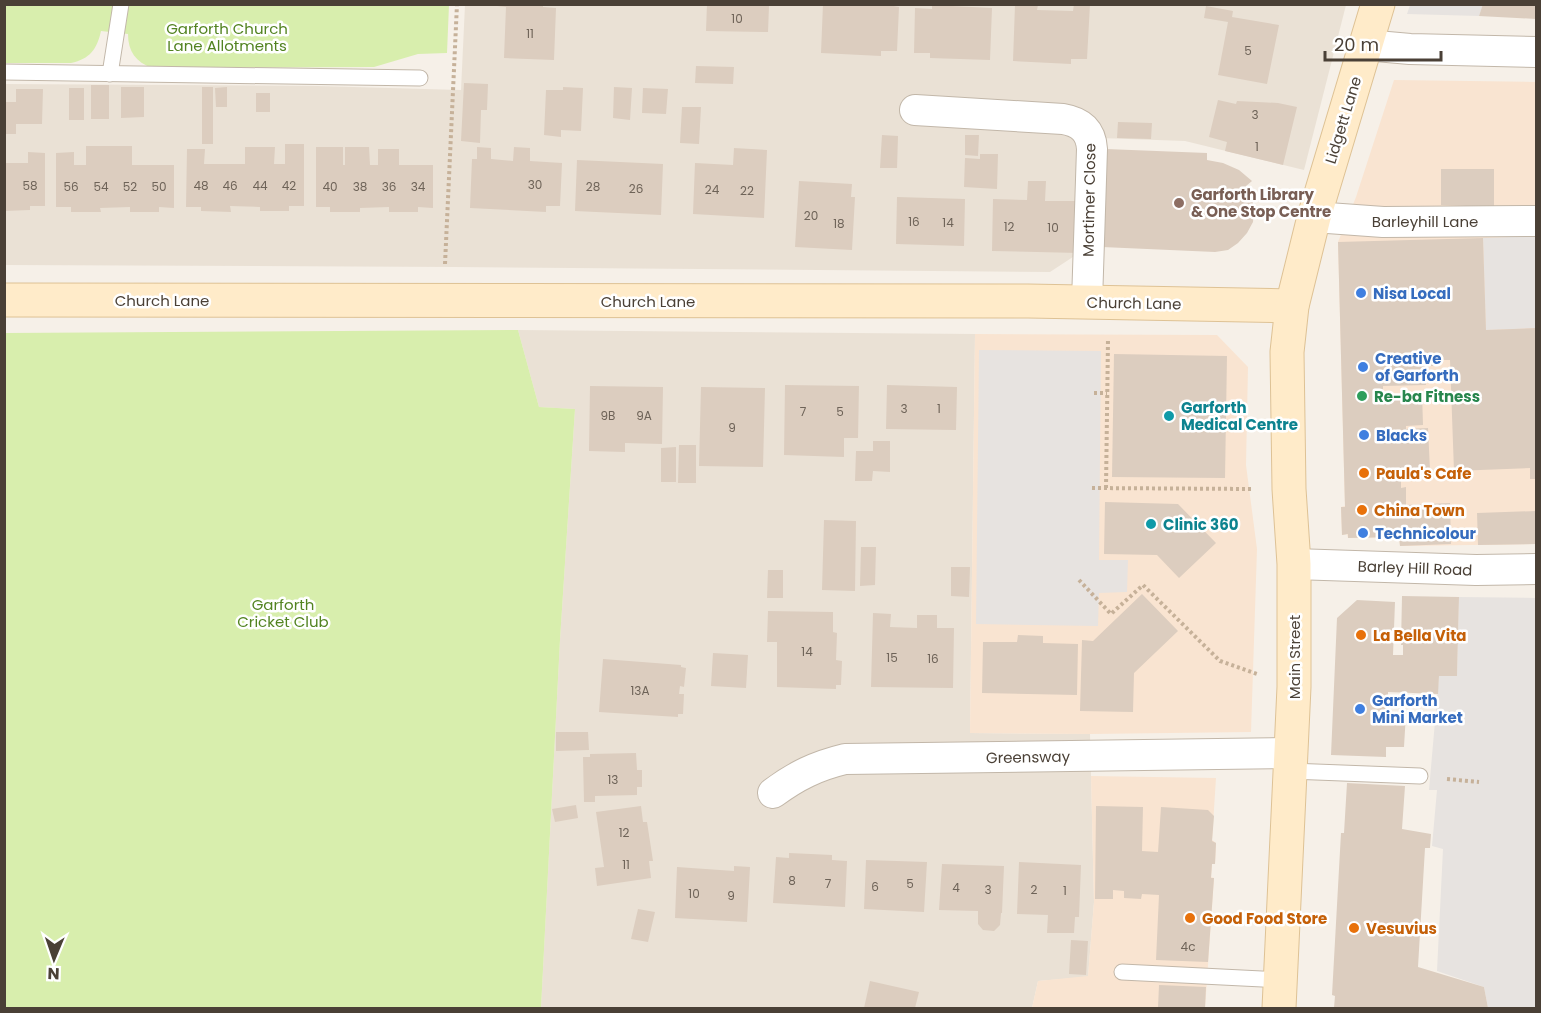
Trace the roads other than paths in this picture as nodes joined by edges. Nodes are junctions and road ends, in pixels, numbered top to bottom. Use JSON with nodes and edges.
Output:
{"nodes":[{"id":1,"x":121,"y":4,"type":"edge"},
{"id":2,"x":1378,"y":4,"type":"edge"},
{"id":3,"x":1365,"y":45,"type":"junction"},
{"id":4,"x":1536,"y":52,"type":"edge"},
{"id":5,"x":4,"y":72,"type":"edge"},
{"id":6,"x":110,"y":74,"type":"junction"},
{"id":7,"x":420,"y":78,"type":"dead end"},
{"id":8,"x":915,"y":110,"type":"dead end"},
{"id":9,"x":1314,"y":217,"type":"junction"},
{"id":10,"x":1536,"y":221,"type":"edge"},
{"id":11,"x":4,"y":300,"type":"edge"},
{"id":12,"x":1098,"y":302,"type":"junction"},
{"id":13,"x":1292,"y":306,"type":"junction"},
{"id":14,"x":1294,"y":564,"type":"junction"},
{"id":15,"x":1536,"y":569,"type":"edge"},
{"id":16,"x":1291,"y":762,"type":"junction"},
{"id":17,"x":1420,"y":776,"type":"dead end"},
{"id":18,"x":773,"y":793,"type":"dead end"},
{"id":19,"x":1122,"y":972,"type":"dead end"},
{"id":20,"x":1279,"y":994,"type":"edge"}],
"edges":[{"from":1,"to":6,"type":"lane"},
{"from":2,"to":3,"type":"street","name":"Lidgett Lane"},
{"from":3,"to":4,"type":"street"},
{"from":3,"to":9,"type":"street","name":"Lidgett Lane"},
{"from":5,"to":6,"type":"lane"},
{"from":6,"to":7,"type":"lane"},
{"from":8,"to":12,"type":"street","name":"Mortimer Close"},
{"from":9,"to":10,"type":"street","name":"Barleyhill Lane"},
{"from":9,"to":13,"type":"street","name":"Lidgett Lane"},
{"from":11,"to":12,"type":"street","name":"Church Lane"},
{"from":12,"to":13,"type":"street","name":"Church Lane"},
{"from":13,"to":14,"type":"street","name":"Main Street"},
{"from":14,"to":15,"type":"street","name":"Barley Hill Road"},
{"from":14,"to":16,"type":"street","name":"Main Street"},
{"from":16,"to":17,"type":"lane"},
{"from":16,"to":18,"type":"street","name":"Greensway"},
{"from":16,"to":20,"type":"street","name":"Main Street"},
{"from":19,"to":20,"type":"lane"}]}
